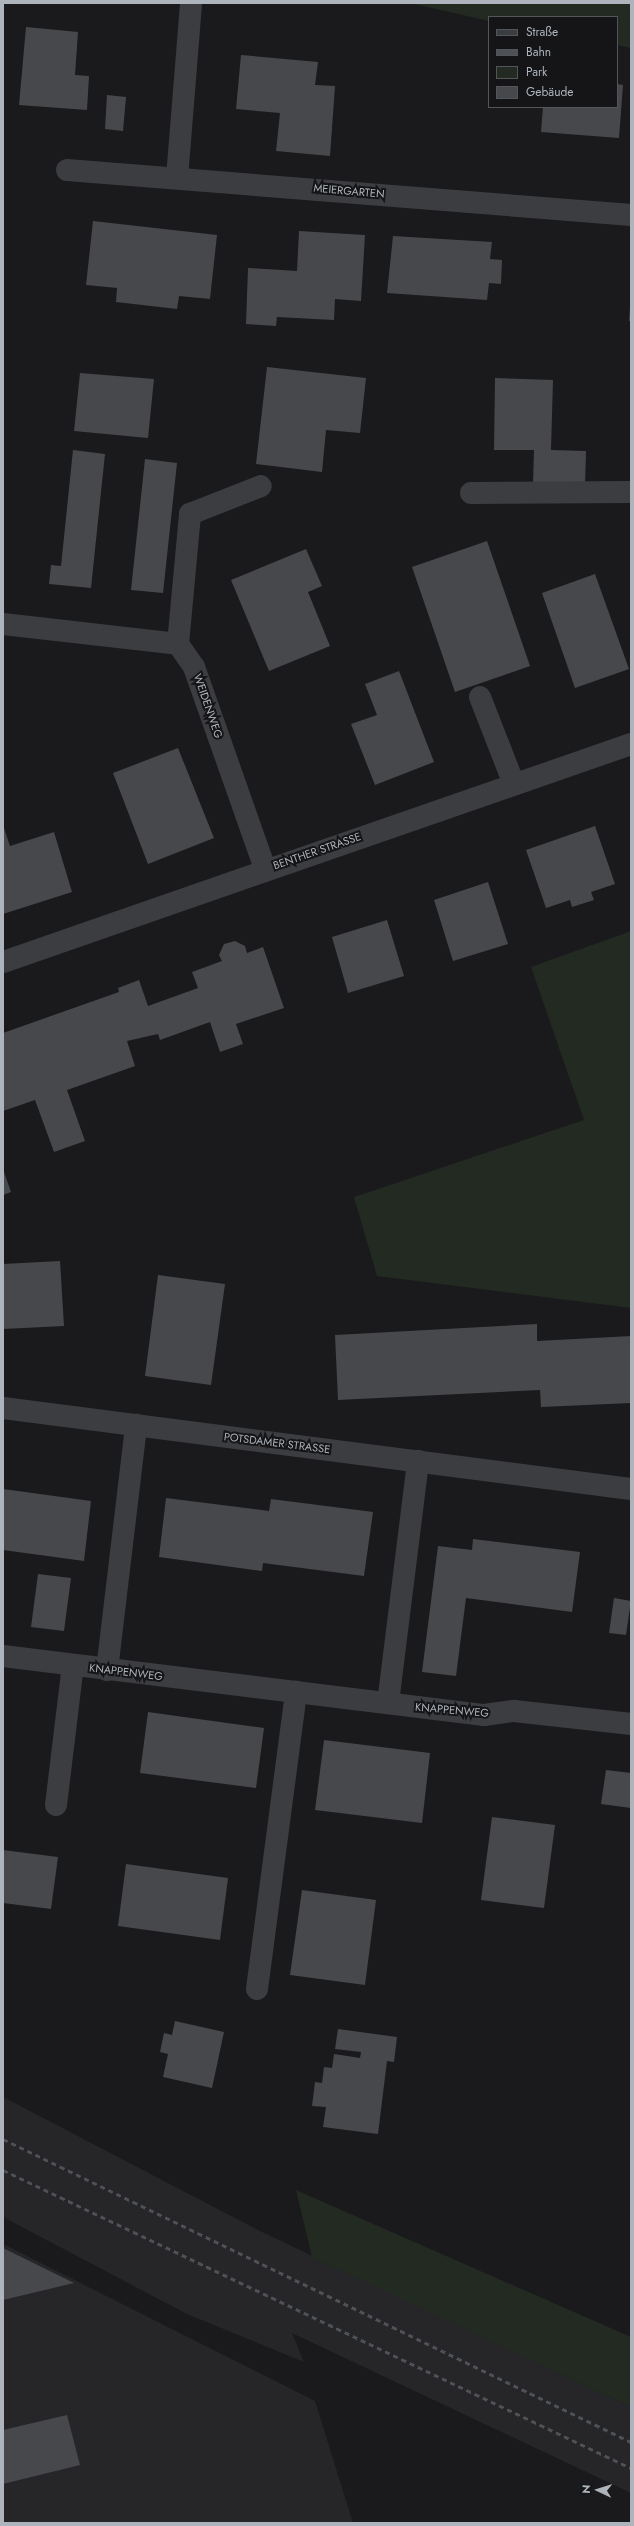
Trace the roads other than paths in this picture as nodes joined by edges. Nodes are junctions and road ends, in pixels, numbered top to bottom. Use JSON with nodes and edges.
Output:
{"nodes":[{"id":1,"x":191,"y":3,"type":"edge"},
{"id":2,"x":67,"y":170,"type":"dead end"},
{"id":3,"x":177,"y":178,"type":"junction"},
{"id":4,"x":631,"y":215,"type":"edge"},
{"id":5,"x":261,"y":486,"type":"dead end"},
{"id":6,"x":631,"y":492,"type":"edge"},
{"id":7,"x":471,"y":493,"type":"dead end"},
{"id":8,"x":3,"y":624,"type":"edge"},
{"id":9,"x":178,"y":644,"type":"junction"},
{"id":10,"x":480,"y":697,"type":"dead end"},
{"id":11,"x":631,"y":744,"type":"edge"},
{"id":12,"x":514,"y":784,"type":"junction"},
{"id":13,"x":265,"y":869,"type":"junction"},
{"id":14,"x":3,"y":962,"type":"edge"},
{"id":15,"x":3,"y":1408,"type":"edge"},
{"id":16,"x":136,"y":1425,"type":"junction"},
{"id":17,"x":418,"y":1461,"type":"junction"},
{"id":18,"x":631,"y":1490,"type":"edge"},
{"id":19,"x":3,"y":1656,"type":"edge"},
{"id":20,"x":73,"y":1665,"type":"junction"},
{"id":21,"x":107,"y":1670,"type":"junction"},
{"id":22,"x":296,"y":1692,"type":"junction"},
{"id":23,"x":388,"y":1704,"type":"junction"},
{"id":24,"x":631,"y":1724,"type":"edge"},
{"id":25,"x":56,"y":1805,"type":"dead end"},
{"id":26,"x":256,"y":1989,"type":"dead end"}],
"edges":[{"from":1,"to":3,"type":"street"},
{"from":2,"to":3,"type":"street","name":"MEIERGARTEN"},
{"from":3,"to":4,"type":"street","name":"MEIERGARTEN"},
{"from":5,"to":9,"type":"street"},
{"from":6,"to":7,"type":"street"},
{"from":8,"to":9,"type":"street"},
{"from":9,"to":13,"type":"street","name":"WEIDENWEG"},
{"from":10,"to":12,"type":"street"},
{"from":11,"to":12,"type":"street","name":"BENTHER STRASSE"},
{"from":12,"to":13,"type":"street","name":"BENTHER STRASSE"},
{"from":13,"to":14,"type":"street","name":"BENTHER STRASSE"},
{"from":15,"to":16,"type":"street","name":"POTSDAMER STRASSE"},
{"from":16,"to":17,"type":"street","name":"POTSDAMER STRASSE"},
{"from":16,"to":21,"type":"street"},
{"from":17,"to":18,"type":"street","name":"POTSDAMER STRASSE"},
{"from":17,"to":23,"type":"street"},
{"from":19,"to":20,"type":"street","name":"KNAPPENWEG"},
{"from":20,"to":21,"type":"street","name":"KNAPPENWEG"},
{"from":20,"to":25,"type":"street"},
{"from":21,"to":22,"type":"street","name":"KNAPPENWEG"},
{"from":22,"to":23,"type":"street","name":"KNAPPENWEG"},
{"from":22,"to":26,"type":"street"},
{"from":23,"to":24,"type":"street","name":"KNAPPENWEG"}]}
